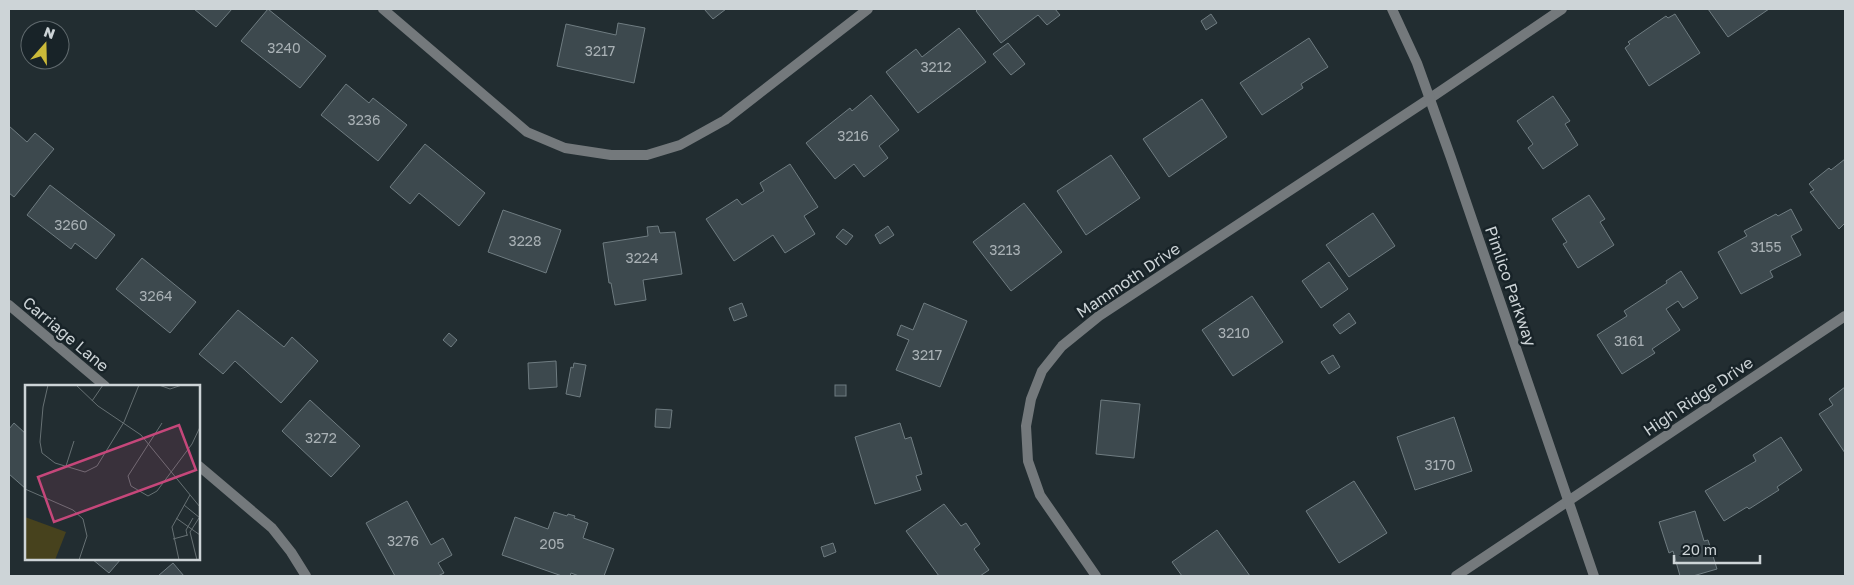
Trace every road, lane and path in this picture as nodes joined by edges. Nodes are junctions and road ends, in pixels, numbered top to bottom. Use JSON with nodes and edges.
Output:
{"nodes":[{"id":1,"x":383,"y":9,"type":"edge"},
{"id":2,"x":868,"y":9,"type":"edge"},
{"id":3,"x":1392,"y":9,"type":"edge"},
{"id":4,"x":1562,"y":9,"type":"edge"},
{"id":5,"x":1429,"y":98,"type":"junction"},
{"id":6,"x":9,"y":304,"type":"edge"},
{"id":7,"x":1845,"y":316,"type":"edge"},
{"id":8,"x":104,"y":385,"type":"edge"},
{"id":9,"x":200,"y":467,"type":"edge"},
{"id":10,"x":1568,"y":502,"type":"junction"},
{"id":11,"x":306,"y":576,"type":"edge"},
{"id":12,"x":1096,"y":576,"type":"edge"},
{"id":13,"x":1456,"y":576,"type":"edge"},
{"id":14,"x":1594,"y":576,"type":"edge"}],
"edges":[{"from":1,"to":2,"type":"street"},
{"from":3,"to":5,"type":"street","name":"Pimlico Parkway"},
{"from":4,"to":5,"type":"street","name":"Mammoth Drive"},
{"from":5,"to":10,"type":"street","name":"Pimlico Parkway"},
{"from":5,"to":12,"type":"street","name":"Mammoth Drive"},
{"from":6,"to":8,"type":"street","name":"Carriage Lane"},
{"from":7,"to":10,"type":"street","name":"High Ridge Drive"},
{"from":9,"to":11,"type":"street"},
{"from":10,"to":13,"type":"street"},
{"from":10,"to":14,"type":"street","name":"Pimlico Parkway"}]}
